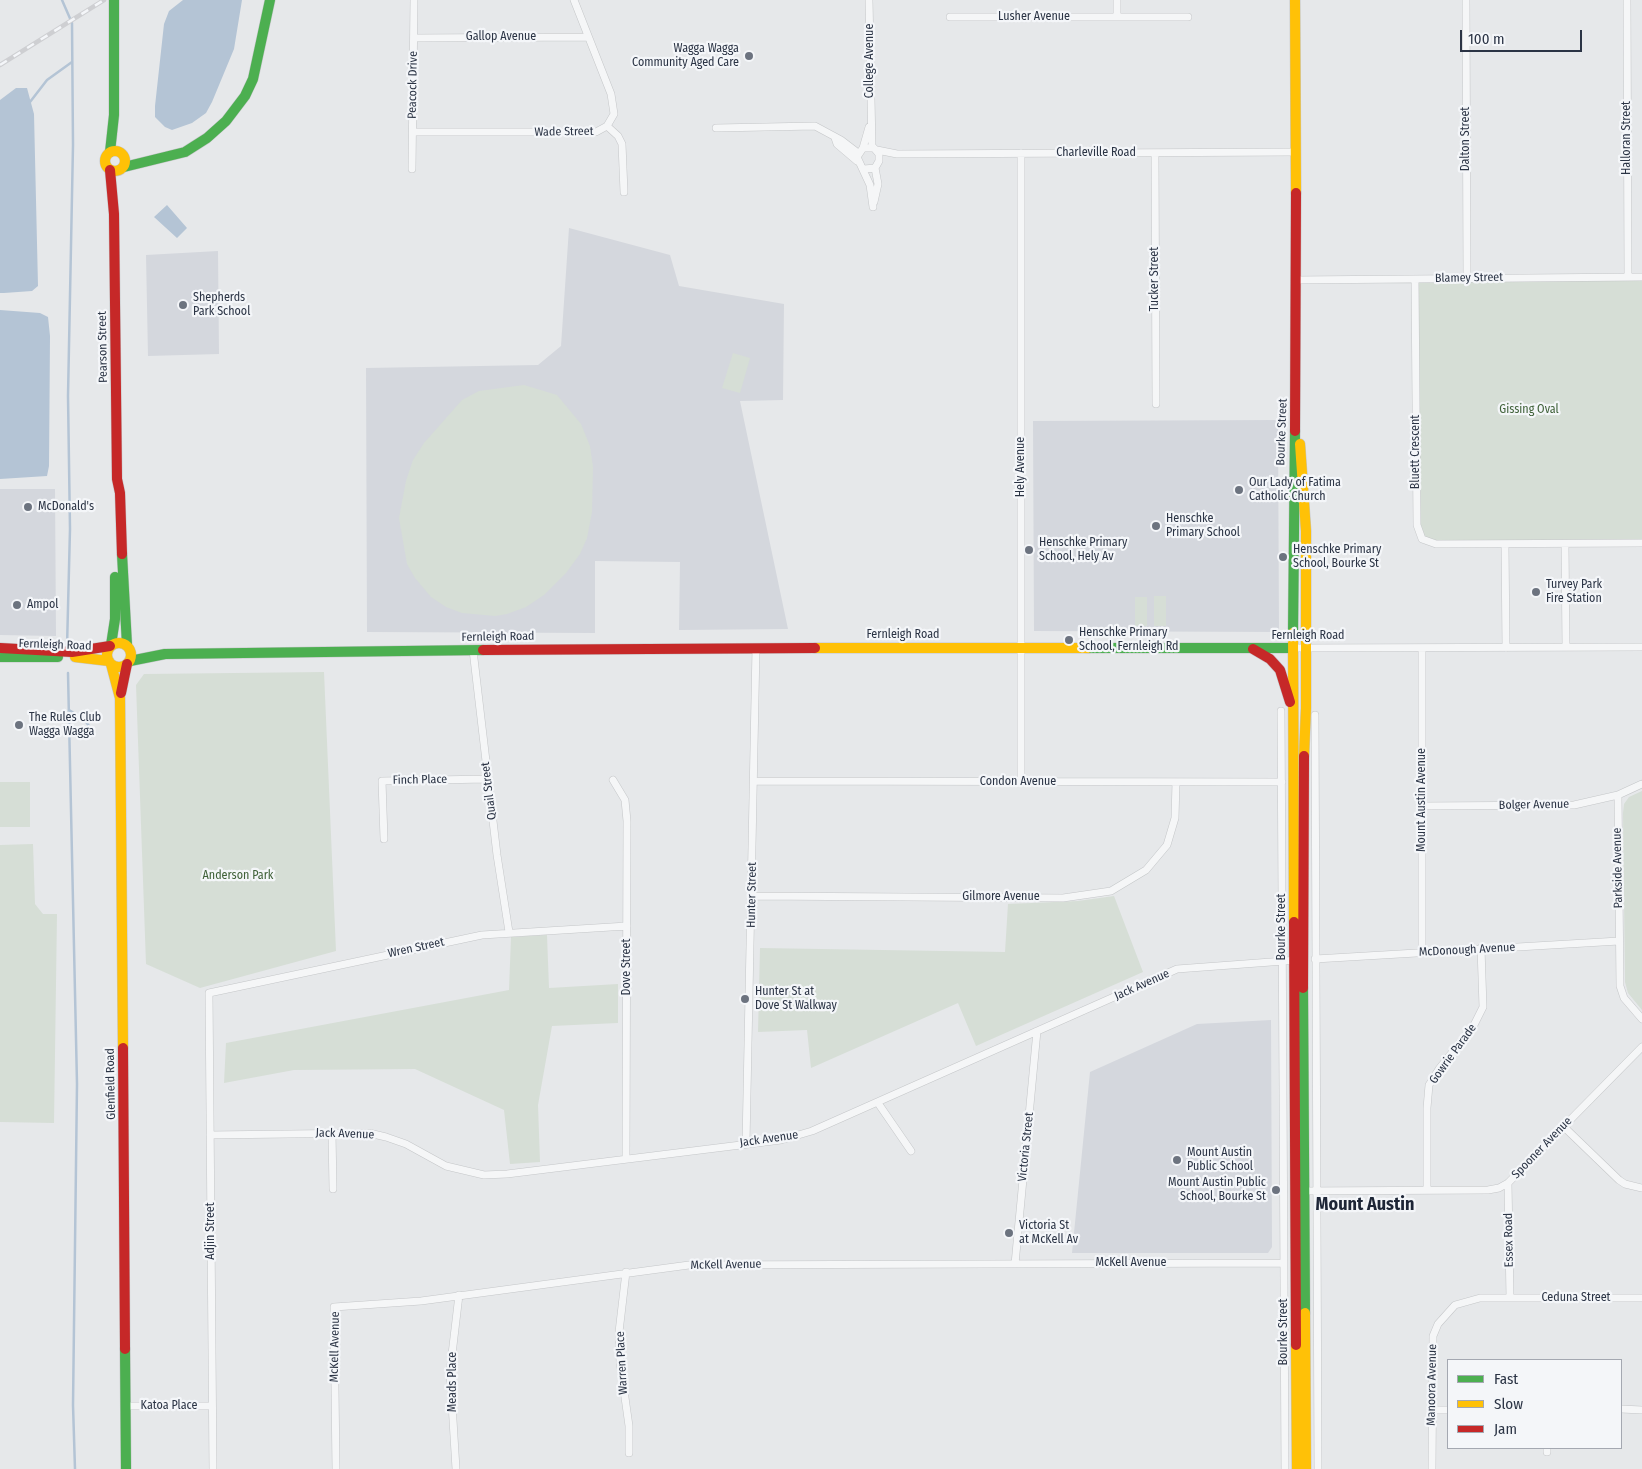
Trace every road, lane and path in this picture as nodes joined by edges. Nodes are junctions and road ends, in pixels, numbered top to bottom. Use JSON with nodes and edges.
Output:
{"nodes":[{"id":1,"x":270,"y":0,"type":"edge"},
{"id":2,"x":414,"y":0,"type":"edge"},
{"id":3,"x":574,"y":0,"type":"edge"},
{"id":4,"x":869,"y":0,"type":"edge"},
{"id":5,"x":1117,"y":0,"type":"edge"},
{"id":6,"x":1295,"y":0,"type":"edge"},
{"id":7,"x":1466,"y":0,"type":"edge"},
{"id":8,"x":1626,"y":0,"type":"edge"},
{"id":9,"x":114,"y":2,"type":"edge"},
{"id":10,"x":950,"y":17,"type":"dead end"},
{"id":11,"x":1117,"y":17,"type":"junction"},
{"id":12,"x":1188,"y":17,"type":"dead end"},
{"id":13,"x":588,"y":37,"type":"junction"},
{"id":14,"x":414,"y":38,"type":"junction"},
{"id":15,"x":870,"y":122,"type":"junction"},
{"id":16,"x":608,"y":126,"type":"junction"},
{"id":17,"x":716,"y":128,"type":"dead end"},
{"id":18,"x":413,"y":132,"type":"junction"},
{"id":19,"x":874,"y":149,"type":"junction"},
{"id":20,"x":1296,"y":152,"type":"junction"},
{"id":21,"x":118,"y":153,"type":"junction"},
{"id":22,"x":1021,"y":153,"type":"junction"},
{"id":23,"x":1155,"y":153,"type":"junction"},
{"id":24,"x":859,"y":154,"type":"junction"},
{"id":25,"x":897,"y":154,"type":"junction"},
{"id":26,"x":162,"y":159,"type":"junction"},
{"id":27,"x":877,"y":165,"type":"junction"},
{"id":28,"x":118,"y":169,"type":"junction"},
{"id":29,"x":412,"y":169,"type":"dead end"},
{"id":30,"x":864,"y":169,"type":"junction"},
{"id":31,"x":624,"y":192,"type":"dead end"},
{"id":32,"x":1628,"y":277,"type":"junction"},
{"id":33,"x":1642,"y":277,"type":"edge"},
{"id":34,"x":1467,"y":278,"type":"junction"},
{"id":35,"x":1415,"y":279,"type":"junction"},
{"id":36,"x":1296,"y":280,"type":"junction"},
{"id":37,"x":1296,"y":386,"type":"junction"},
{"id":38,"x":1156,"y":404,"type":"dead end"},
{"id":39,"x":117,"y":479,"type":"junction"},
{"id":40,"x":1642,"y":543,"type":"edge"},
{"id":41,"x":1506,"y":544,"type":"junction"},
{"id":42,"x":1565,"y":544,"type":"junction"},
{"id":43,"x":111,"y":646,"type":"junction"},
{"id":44,"x":129,"y":646,"type":"junction"},
{"id":45,"x":1566,"y":647,"type":"junction"},
{"id":46,"x":1642,"y":647,"type":"edge"},
{"id":47,"x":0,"y":648,"type":"edge"},
{"id":48,"x":756,"y":648,"type":"junction"},
{"id":49,"x":1022,"y":648,"type":"junction"},
{"id":50,"x":1249,"y":648,"type":"junction"},
{"id":51,"x":1293,"y":648,"type":"junction"},
{"id":52,"x":1306,"y":648,"type":"junction"},
{"id":53,"x":1422,"y":648,"type":"junction"},
{"id":54,"x":1506,"y":648,"type":"junction"},
{"id":55,"x":473,"y":650,"type":"junction"},
{"id":56,"x":165,"y":654,"type":"junction"},
{"id":57,"x":0,"y":657,"type":"edge"},
{"id":58,"x":110,"y":663,"type":"junction"},
{"id":59,"x":129,"y":663,"type":"junction"},
{"id":60,"x":120,"y":698,"type":"junction"},
{"id":61,"x":1281,"y":711,"type":"dead end"},
{"id":62,"x":1315,"y":715,"type":"dead end"},
{"id":63,"x":1294,"y":745,"type":"junction"},
{"id":64,"x":487,"y":779,"type":"junction"},
{"id":65,"x":613,"y":780,"type":"dead end"},
{"id":66,"x":754,"y":781,"type":"junction"},
{"id":67,"x":1022,"y":782,"type":"junction"},
{"id":68,"x":1176,"y":782,"type":"junction"},
{"id":69,"x":1282,"y":782,"type":"junction"},
{"id":70,"x":1642,"y":784,"type":"edge"},
{"id":71,"x":1302,"y":789,"type":"junction"},
{"id":72,"x":1314,"y":790,"type":"junction"},
{"id":73,"x":1618,"y":795,"type":"junction"},
{"id":74,"x":1422,"y":806,"type":"junction"},
{"id":75,"x":384,"y":840,"type":"dead end"},
{"id":76,"x":752,"y":896,"type":"junction"},
{"id":77,"x":627,"y":926,"type":"junction"},
{"id":78,"x":509,"y":932,"type":"junction"},
{"id":79,"x":1619,"y":941,"type":"junction"},
{"id":80,"x":1481,"y":948,"type":"junction"},
{"id":81,"x":1422,"y":952,"type":"junction"},
{"id":82,"x":1315,"y":959,"type":"junction"},
{"id":83,"x":1299,"y":960,"type":"junction"},
{"id":84,"x":1282,"y":961,"type":"junction"},
{"id":85,"x":209,"y":993,"type":"joint"},
{"id":86,"x":1642,"y":1018,"type":"edge"},
{"id":87,"x":1037,"y":1031,"type":"junction"},
{"id":88,"x":1642,"y":1047,"type":"edge"},
{"id":89,"x":878,"y":1103,"type":"junction"},
{"id":90,"x":1563,"y":1126,"type":"junction"},
{"id":91,"x":332,"y":1133,"type":"junction"},
{"id":92,"x":210,"y":1135,"type":"junction"},
{"id":93,"x":746,"y":1143,"type":"junction"},
{"id":94,"x":911,"y":1151,"type":"dead end"},
{"id":95,"x":626,"y":1158,"type":"junction"},
{"id":96,"x":1508,"y":1183,"type":"junction"},
{"id":97,"x":1642,"y":1188,"type":"edge"},
{"id":98,"x":333,"y":1189,"type":"dead end"},
{"id":99,"x":1318,"y":1190,"type":"junction"},
{"id":100,"x":1427,"y":1190,"type":"junction"},
{"id":101,"x":1300,"y":1191,"type":"junction"},
{"id":102,"x":1284,"y":1263,"type":"junction"},
{"id":103,"x":1014,"y":1264,"type":"junction"},
{"id":104,"x":626,"y":1272,"type":"junction"},
{"id":105,"x":459,"y":1295,"type":"junction"},
{"id":106,"x":1510,"y":1298,"type":"junction"},
{"id":107,"x":1642,"y":1298,"type":"edge"},
{"id":108,"x":126,"y":1406,"type":"junction"},
{"id":109,"x":212,"y":1406,"type":"junction"},
{"id":110,"x":1622,"y":1409,"type":"edge"},
{"id":111,"x":1431,"y":1410,"type":"junction"},
{"id":112,"x":1447,"y":1410,"type":"edge"},
{"id":113,"x":1642,"y":1410,"type":"edge"},
{"id":114,"x":629,"y":1453,"type":"dead end"},
{"id":115,"x":126,"y":1469,"type":"edge"},
{"id":116,"x":213,"y":1469,"type":"edge"},
{"id":117,"x":336,"y":1469,"type":"edge"},
{"id":118,"x":456,"y":1469,"type":"edge"},
{"id":119,"x":1285,"y":1469,"type":"edge"},
{"id":120,"x":1297,"y":1469,"type":"edge"},
{"id":121,"x":1306,"y":1469,"type":"edge"},
{"id":122,"x":1318,"y":1469,"type":"edge"},
{"id":123,"x":1432,"y":1469,"type":"edge"}],
"edges":[{"from":1,"to":26,"type":"main road"},
{"from":2,"to":14,"type":"street","name":"Peacock Drive"},
{"from":3,"to":13,"type":"street","name":"Wade Street"},
{"from":4,"to":15,"type":"street","name":"College Avenue"},
{"from":5,"to":11,"type":"street"},
{"from":6,"to":20,"type":"main road","name":"Bourke Street"},
{"from":7,"to":34,"type":"street","name":"Dalton Street"},
{"from":8,"to":32,"type":"street","name":"Halloran Street"},
{"from":9,"to":21,"type":"main road","name":"Pearson Street"},
{"from":10,"to":11,"type":"street","name":"Lusher Avenue"},
{"from":11,"to":12,"type":"street","name":"Lusher Avenue"},
{"from":13,"to":14,"type":"street","name":"Gallop Avenue"},
{"from":13,"to":16,"type":"street","name":"Wade Street"},
{"from":14,"to":18,"type":"street","name":"Peacock Drive"},
{"from":15,"to":19,"type":"street","name":"College Avenue"},
{"from":15,"to":24,"type":"street","name":"College Avenue"},
{"from":16,"to":18,"type":"street","name":"Wade Street"},
{"from":16,"to":31,"type":"street"},
{"from":17,"to":24,"type":"street"},
{"from":18,"to":29,"type":"street","name":"Peacock Drive"},
{"from":19,"to":24,"type":"street","name":"Charleville Road"},
{"from":19,"to":25,"type":"street","name":"Charleville Road"},
{"from":19,"to":27,"type":"street","name":"College Avenue"},
{"from":20,"to":23,"type":"street","name":"Charleville Road"},
{"from":20,"to":36,"type":"main road","name":"Bourke Street"},
{"from":21,"to":26,"type":"main road"},
{"from":21,"to":28,"type":"main road","name":"Pearson Street"},
{"from":21,"to":28,"type":"main road","name":"Pearson Street"},
{"from":22,"to":23,"type":"street","name":"Charleville Road"},
{"from":22,"to":25,"type":"street","name":"Charleville Road"},
{"from":22,"to":49,"type":"street","name":"Hely Avenue"},
{"from":23,"to":38,"type":"street","name":"Tucker Street"},
{"from":24,"to":30,"type":"street"},
{"from":25,"to":27,"type":"street","name":"Charleville Road"},
{"from":26,"to":28,"type":"main road"},
{"from":27,"to":30,"type":"street","name":"Charleville Road"},
{"from":27,"to":30,"type":"street","name":"College Avenue"},
{"from":28,"to":39,"type":"main road","name":"Pearson Street"},
{"from":32,"to":33,"type":"street","name":"Blamey Street"},
{"from":32,"to":34,"type":"street","name":"Blamey Street"},
{"from":34,"to":35,"type":"street","name":"Blamey Street"},
{"from":35,"to":36,"type":"street","name":"Blamey Street"},
{"from":35,"to":41,"type":"street","name":"Bluett Crescent"},
{"from":36,"to":37,"type":"main road","name":"Bourke Street"},
{"from":37,"to":51,"type":"main road","name":"Bourke Street"},
{"from":37,"to":52,"type":"main road","name":"Bourke Street"},
{"from":39,"to":43,"type":"main road","name":"Pearson Street"},
{"from":39,"to":44,"type":"main road","name":"Pearson Street"},
{"from":40,"to":42,"type":"street","name":"Bluett Crescent"},
{"from":41,"to":42,"type":"street","name":"Bluett Crescent"},
{"from":41,"to":54,"type":"street"},
{"from":42,"to":45,"type":"street"},
{"from":43,"to":44,"type":"main road"},
{"from":43,"to":47,"type":"main road","name":"Fernleigh Road"},
{"from":43,"to":58,"type":"main road"},
{"from":44,"to":56,"type":"main road","name":"Fernleigh Road"},
{"from":44,"to":59,"type":"main road"},
{"from":45,"to":46,"type":"street","name":"Fernleigh Road"},
{"from":45,"to":54,"type":"street","name":"Fernleigh Road"},
{"from":48,"to":49,"type":"main road","name":"Fernleigh Road"},
{"from":48,"to":55,"type":"main road","name":"Fernleigh Road"},
{"from":48,"to":66,"type":"street","name":"Hunter Street"},
{"from":49,"to":50,"type":"main road","name":"Fernleigh Road"},
{"from":49,"to":67,"type":"street","name":"Hely Avenue"},
{"from":50,"to":51,"type":"main road","name":"Fernleigh Road"},
{"from":50,"to":63,"type":"main road"},
{"from":51,"to":52,"type":"street","name":"Fernleigh Road"},
{"from":51,"to":63,"type":"main road","name":"Bourke Street"},
{"from":52,"to":53,"type":"street","name":"Fernleigh Road"},
{"from":52,"to":71,"type":"main road","name":"Bourke Street"},
{"from":53,"to":54,"type":"street","name":"Fernleigh Road"},
{"from":53,"to":74,"type":"street","name":"Mount Austin Avenue"},
{"from":55,"to":56,"type":"main road","name":"Fernleigh Road"},
{"from":55,"to":64,"type":"street","name":"Quail Street"},
{"from":56,"to":59,"type":"main road","name":"Fernleigh Road"},
{"from":57,"to":58,"type":"main road","name":"Fernleigh Road"},
{"from":58,"to":59,"type":"main road"},
{"from":58,"to":60,"type":"main road","name":"Glenfield Road"},
{"from":59,"to":60,"type":"main road","name":"Glenfield Road"},
{"from":60,"to":108,"type":"main road","name":"Glenfield Road"},
{"from":61,"to":69,"type":"street","name":"Bourke Street"},
{"from":62,"to":72,"type":"street"},
{"from":63,"to":83,"type":"main road","name":"Bourke Street"},
{"from":64,"to":75,"type":"street","name":"Finch Place"},
{"from":64,"to":78,"type":"street","name":"Quail Street"},
{"from":65,"to":77,"type":"street","name":"Dove Street"},
{"from":66,"to":67,"type":"street","name":"Condon Avenue"},
{"from":66,"to":76,"type":"street","name":"Hunter Street"},
{"from":67,"to":68,"type":"street","name":"Condon Avenue"},
{"from":68,"to":69,"type":"street","name":"Condon Avenue"},
{"from":68,"to":76,"type":"street","name":"Gilmore Avenue"},
{"from":69,"to":84,"type":"street","name":"Bourke Street"},
{"from":70,"to":73,"type":"street","name":"Bolger Avenue"},
{"from":71,"to":72,"type":"street"},
{"from":71,"to":83,"type":"main road","name":"Bourke Street"},
{"from":72,"to":82,"type":"street"},
{"from":73,"to":74,"type":"street","name":"Bolger Avenue"},
{"from":73,"to":79,"type":"street","name":"Parkside Avenue"},
{"from":74,"to":81,"type":"street","name":"Mount Austin Avenue"},
{"from":76,"to":93,"type":"street","name":"Hunter Street"},
{"from":77,"to":78,"type":"street","name":"Wren Street"},
{"from":77,"to":95,"type":"street","name":"Dove Street"},
{"from":78,"to":85,"type":"street","name":"Wren Street"},
{"from":79,"to":80,"type":"street","name":"McDonough Avenue"},
{"from":79,"to":86,"type":"street","name":"Parkside Avenue"},
{"from":80,"to":81,"type":"street","name":"McDonough Avenue"},
{"from":80,"to":100,"type":"street","name":"Gowrie Parade"},
{"from":81,"to":82,"type":"street","name":"McDonough Avenue"},
{"from":82,"to":99,"type":"street"},
{"from":83,"to":84,"type":"street","name":"Jack Avenue"},
{"from":83,"to":101,"type":"main road","name":"Bourke Street"},
{"from":84,"to":87,"type":"street","name":"Jack Avenue"},
{"from":84,"to":102,"type":"street","name":"Bourke Street"},
{"from":85,"to":92,"type":"street","name":"Adjin Street"},
{"from":87,"to":89,"type":"street","name":"Jack Avenue"},
{"from":87,"to":103,"type":"street","name":"Victoria Street"},
{"from":88,"to":90,"type":"street","name":"Spooner Avenue"},
{"from":89,"to":93,"type":"street","name":"Jack Avenue"},
{"from":89,"to":94,"type":"street"},
{"from":90,"to":96,"type":"street","name":"Spooner Avenue"},
{"from":90,"to":97,"type":"street"},
{"from":91,"to":92,"type":"street","name":"Jack Avenue"},
{"from":91,"to":95,"type":"street","name":"Jack Avenue"},
{"from":91,"to":98,"type":"street"},
{"from":92,"to":109,"type":"street","name":"Adjin Street"},
{"from":93,"to":95,"type":"street","name":"Jack Avenue"},
{"from":96,"to":100,"type":"street","name":"Spooner Avenue"},
{"from":96,"to":106,"type":"street","name":"Essex Road"},
{"from":99,"to":100,"type":"street","name":"Spooner Avenue"},
{"from":99,"to":101,"type":"street","name":"Spooner Avenue"},
{"from":99,"to":122,"type":"street"},
{"from":101,"to":120,"type":"main road","name":"Bourke Street"},
{"from":101,"to":121,"type":"main road","name":"Bourke Street"},
{"from":102,"to":103,"type":"street","name":"McKell Avenue"},
{"from":102,"to":119,"type":"street","name":"Bourke Street"},
{"from":103,"to":104,"type":"street","name":"McKell Avenue"},
{"from":104,"to":105,"type":"street","name":"McKell Avenue"},
{"from":104,"to":114,"type":"street","name":"Warren Place"},
{"from":105,"to":117,"type":"street","name":"McKell Avenue"},
{"from":105,"to":118,"type":"street","name":"Meads Place"},
{"from":106,"to":107,"type":"street","name":"Ceduna Street"},
{"from":106,"to":111,"type":"street","name":"Manoora Avenue"},
{"from":108,"to":109,"type":"street","name":"Katoa Place"},
{"from":108,"to":115,"type":"main road","name":"Glenfield Road"},
{"from":109,"to":116,"type":"street","name":"Adjin Street"},
{"from":110,"to":113,"type":"street"},
{"from":111,"to":112,"type":"street"},
{"from":111,"to":123,"type":"street","name":"Manoora Avenue"}]}
